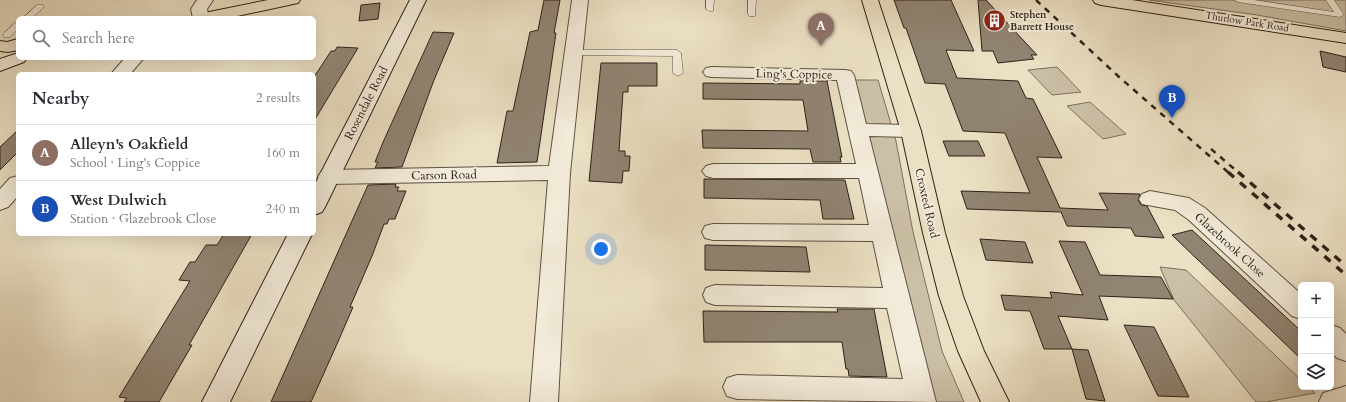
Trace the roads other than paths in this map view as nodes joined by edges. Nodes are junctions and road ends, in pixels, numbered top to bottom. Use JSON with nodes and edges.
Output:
{"nodes":[{"id":1,"x":205,"y":0,"type":"edge"},
{"id":2,"x":292,"y":0,"type":"edge"},
{"id":3,"x":418,"y":0,"type":"edge"},
{"id":4,"x":580,"y":0,"type":"edge"},
{"id":5,"x":710,"y":0,"type":"edge"},
{"id":6,"x":752,"y":0,"type":"edge"},
{"id":7,"x":870,"y":0,"type":"edge"},
{"id":8,"x":1101,"y":0,"type":"edge"},
{"id":9,"x":1238,"y":0,"type":"edge"},
{"id":10,"x":262,"y":2,"type":"edge"},
{"id":11,"x":1331,"y":2,"type":"edge"},
{"id":12,"x":1346,"y":5,"type":"edge"},
{"id":13,"x":40,"y":7,"type":"dead end"},
{"id":14,"x":710,"y":9,"type":"dead end"},
{"id":15,"x":752,"y":14,"type":"dead end"},
{"id":16,"x":29,"y":16,"type":"edge"},
{"id":17,"x":201,"y":16,"type":"edge"},
{"id":18,"x":211,"y":16,"type":"edge"},
{"id":19,"x":1346,"y":38,"type":"edge"},
{"id":20,"x":575,"y":53,"type":"junction"},
{"id":21,"x":16,"y":59,"type":"edge"},
{"id":22,"x":134,"y":60,"type":"edge"},
{"id":23,"x":0,"y":66,"type":"edge"},
{"id":24,"x":122,"y":72,"type":"edge"},
{"id":25,"x":712,"y":72,"type":"dead end"},
{"id":26,"x":678,"y":73,"type":"dead end"},
{"id":27,"x":858,"y":130,"type":"junction"},
{"id":28,"x":911,"y":131,"type":"junction"},
{"id":29,"x":713,"y":171,"type":"dead end"},
{"id":30,"x":868,"y":171,"type":"junction"},
{"id":31,"x":559,"y":173,"type":"junction"},
{"id":32,"x":329,"y":177,"type":"junction"},
{"id":33,"x":16,"y":185,"type":"edge"},
{"id":34,"x":1150,"y":199,"type":"dead end"},
{"id":35,"x":0,"y":202,"type":"edge"},
{"id":36,"x":316,"y":203,"type":"edge"},
{"id":37,"x":713,"y":232,"type":"dead end"},
{"id":38,"x":883,"y":233,"type":"junction"},
{"id":39,"x":299,"y":236,"type":"edge"},
{"id":40,"x":715,"y":295,"type":"dead end"},
{"id":41,"x":897,"y":298,"type":"junction"},
{"id":42,"x":1298,"y":306,"type":"edge"},
{"id":43,"x":1334,"y":339,"type":"edge"},
{"id":44,"x":1346,"y":350,"type":"edge"},
{"id":45,"x":737,"y":387,"type":"dead end"},
{"id":46,"x":920,"y":396,"type":"edge"},
{"id":47,"x":1346,"y":398,"type":"edge"},
{"id":48,"x":216,"y":402,"type":"edge"},
{"id":49,"x":544,"y":402,"type":"edge"},
{"id":50,"x":995,"y":402,"type":"edge"},
{"id":51,"x":1333,"y":402,"type":"edge"}],
"edges":[{"from":1,"to":17,"type":"street"},
{"from":2,"to":10,"type":"main road"},
{"from":3,"to":32,"type":"street","name":"Rosendale Road"},
{"from":4,"to":20,"type":"street"},
{"from":5,"to":14,"type":"lane"},
{"from":6,"to":15,"type":"lane"},
{"from":7,"to":28,"type":"main road","name":"Croxted Road"},
{"from":8,"to":19,"type":"main road","name":"Thurlow Park Road"},
{"from":9,"to":11,"type":"lane"},
{"from":10,"to":18,"type":"main road"},
{"from":11,"to":12,"type":"lane"},
{"from":13,"to":16,"type":"lane"},
{"from":20,"to":26,"type":"lane"},
{"from":20,"to":31,"type":"street"},
{"from":21,"to":23,"type":"street"},
{"from":22,"to":24,"type":"street"},
{"from":25,"to":27,"type":"street","name":"Ling's Coppice"},
{"from":27,"to":28,"type":"street"},
{"from":27,"to":30,"type":"street","name":"Ling's Coppice"},
{"from":28,"to":50,"type":"main road","name":"Croxted Road"},
{"from":29,"to":30,"type":"street"},
{"from":30,"to":38,"type":"street","name":"Ling's Coppice"},
{"from":31,"to":32,"type":"street","name":"Carson Road"},
{"from":31,"to":49,"type":"street"},
{"from":32,"to":36,"type":"street","name":"Rosendale Road"},
{"from":33,"to":35,"type":"street"},
{"from":34,"to":42,"type":"street","name":"Glazebrook Close"},
{"from":37,"to":38,"type":"street"},
{"from":38,"to":41,"type":"street","name":"Ling's Coppice"},
{"from":39,"to":48,"type":"street"},
{"from":40,"to":41,"type":"street"},
{"from":41,"to":46,"type":"street","name":"Ling's Coppice"},
{"from":43,"to":44,"type":"street"},
{"from":45,"to":46,"type":"street","name":"Ling's Coppice"},
{"from":47,"to":51,"type":"street"}]}
